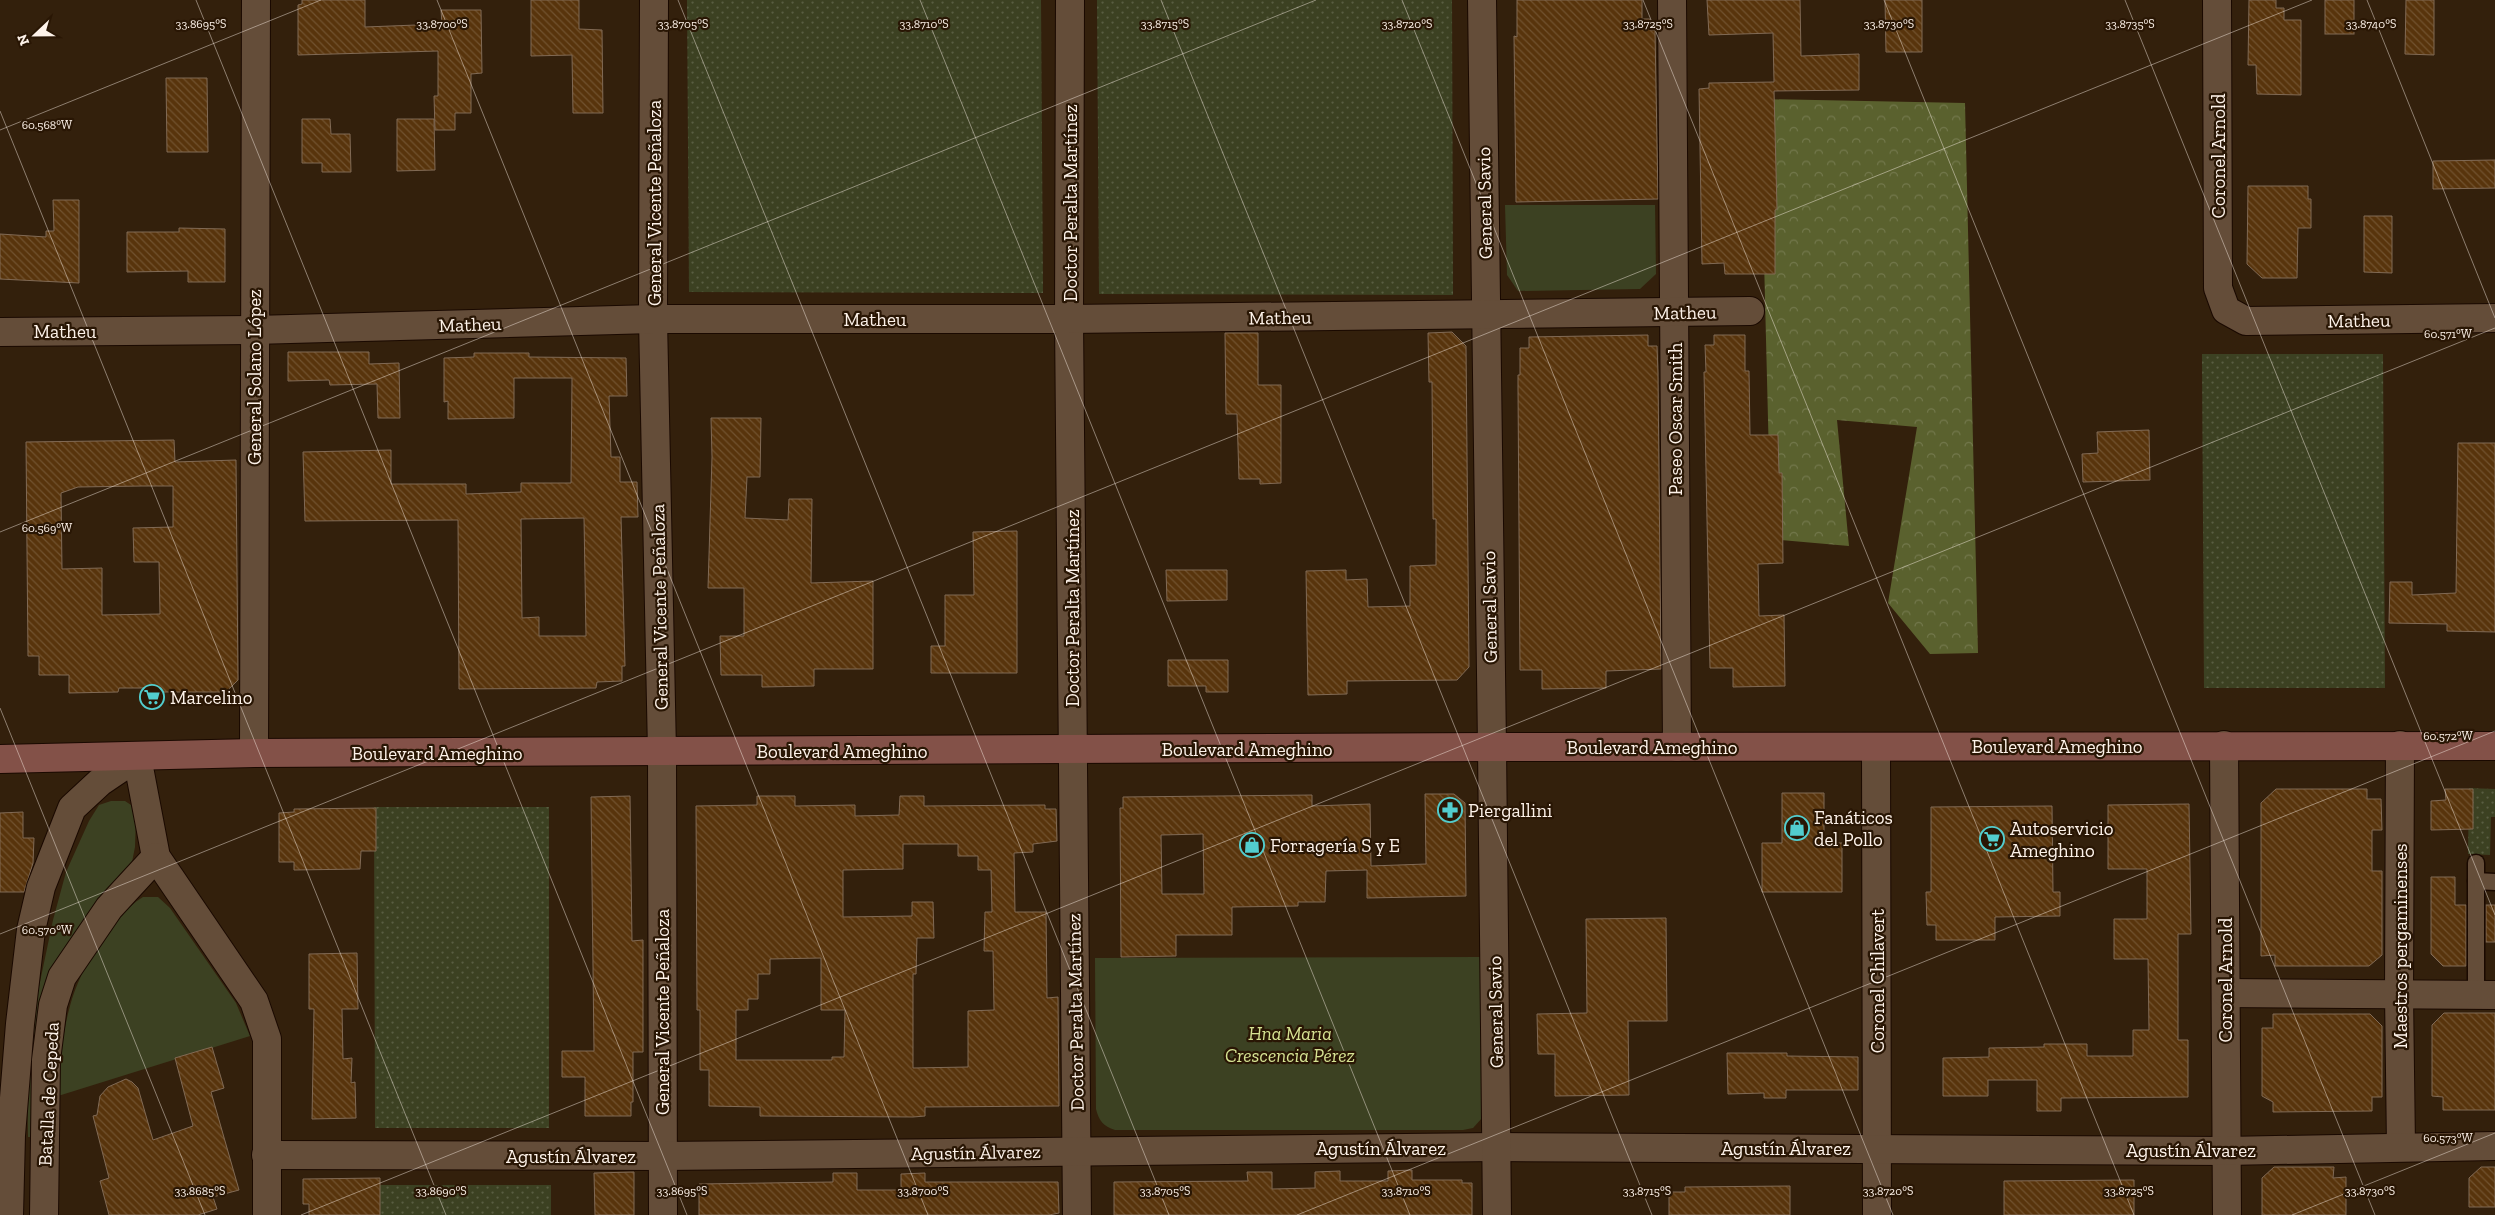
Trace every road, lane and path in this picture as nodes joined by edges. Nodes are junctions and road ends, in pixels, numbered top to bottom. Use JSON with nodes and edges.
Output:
{"nodes":[{"id":1,"x":256,"y":0,"type":"edge"},
{"id":2,"x":654,"y":0,"type":"edge"},
{"id":3,"x":1070,"y":0,"type":"edge"},
{"id":4,"x":1482,"y":0,"type":"edge"},
{"id":5,"x":1672,"y":0,"type":"edge"},
{"id":6,"x":2217,"y":0,"type":"edge"},
{"id":7,"x":2226,"y":310,"type":"joint"},
{"id":8,"x":1750,"y":311,"type":"dead end"},
{"id":9,"x":1674,"y":313,"type":"junction"},
{"id":10,"x":1485,"y":315,"type":"junction"},
{"id":11,"x":2495,"y":318,"type":"edge"},
{"id":12,"x":1069,"y":319,"type":"junction"},
{"id":13,"x":653,"y":320,"type":"junction"},
{"id":14,"x":253,"y":330,"type":"junction"},
{"id":15,"x":0,"y":332,"type":"edge"},
{"id":16,"x":2224,"y":745,"type":"junction"},
{"id":17,"x":2400,"y":745,"type":"junction"},
{"id":18,"x":2495,"y":746,"type":"edge"},
{"id":19,"x":1492,"y":747,"type":"junction"},
{"id":20,"x":1677,"y":747,"type":"junction"},
{"id":21,"x":1876,"y":747,"type":"junction"},
{"id":22,"x":1073,"y":751,"type":"junction"},
{"id":23,"x":662,"y":752,"type":"junction"},
{"id":24,"x":254,"y":753,"type":"junction"},
{"id":25,"x":137,"y":757,"type":"junction"},
{"id":26,"x":0,"y":758,"type":"edge"},
{"id":27,"x":156,"y":857,"type":"junction"},
{"id":28,"x":2476,"y":863,"type":"dead end"},
{"id":29,"x":2476,"y":881,"type":"junction"},
{"id":30,"x":2495,"y":882,"type":"edge"},
{"id":31,"x":2226,"y":993,"type":"junction"},
{"id":32,"x":2399,"y":994,"type":"junction"},
{"id":33,"x":2485,"y":994,"type":"edge"},
{"id":34,"x":2495,"y":1146,"type":"edge"},
{"id":35,"x":1496,"y":1147,"type":"junction"},
{"id":36,"x":2401,"y":1147,"type":"junction"},
{"id":37,"x":1877,"y":1148,"type":"junction"},
{"id":38,"x":1077,"y":1150,"type":"junction"},
{"id":39,"x":2226,"y":1151,"type":"junction"},
{"id":40,"x":266,"y":1155,"type":"junction"},
{"id":41,"x":662,"y":1156,"type":"junction"},
{"id":42,"x":5,"y":1174,"type":"edge"},
{"id":43,"x":44,"y":1174,"type":"junction"},
{"id":44,"x":9,"y":1215,"type":"edge"},
{"id":45,"x":44,"y":1215,"type":"edge"},
{"id":46,"x":267,"y":1215,"type":"edge"},
{"id":47,"x":663,"y":1215,"type":"edge"},
{"id":48,"x":1077,"y":1215,"type":"edge"},
{"id":49,"x":1497,"y":1215,"type":"edge"},
{"id":50,"x":1877,"y":1215,"type":"edge"},
{"id":51,"x":2227,"y":1215,"type":"edge"}],
"edges":[{"from":1,"to":14,"type":"street","name":"General Solano López"},
{"from":2,"to":13,"type":"street","name":"General Vicente Peñaloza"},
{"from":3,"to":12,"type":"street","name":"Doctor Peralta Martínez"},
{"from":4,"to":10,"type":"street","name":"General Savio"},
{"from":5,"to":9,"type":"street","name":"Paseo Oscar Smith"},
{"from":6,"to":7,"type":"street","name":"Coronel Arnold"},
{"from":7,"to":11,"type":"street","name":"Matheu"},
{"from":8,"to":9,"type":"street","name":"Matheu"},
{"from":9,"to":10,"type":"street","name":"Matheu"},
{"from":9,"to":20,"type":"street","name":"Paseo Oscar Smith"},
{"from":10,"to":12,"type":"street","name":"Matheu"},
{"from":10,"to":19,"type":"street","name":"General Savio"},
{"from":12,"to":13,"type":"street","name":"Matheu"},
{"from":12,"to":22,"type":"street","name":"Doctor Peralta Martínez"},
{"from":13,"to":14,"type":"street","name":"Matheu"},
{"from":13,"to":23,"type":"street","name":"General Vicente Peñaloza"},
{"from":14,"to":15,"type":"street","name":"Matheu"},
{"from":14,"to":24,"type":"street","name":"General Solano López"},
{"from":16,"to":17,"type":"main road","name":"Boulevard Ameghino"},
{"from":16,"to":21,"type":"main road","name":"Boulevard Ameghino"},
{"from":16,"to":31,"type":"street","name":"Coronel Arnold"},
{"from":17,"to":18,"type":"main road","name":"Boulevard Ameghino"},
{"from":17,"to":32,"type":"street","name":"Maestros pergaminenses"},
{"from":19,"to":20,"type":"main road","name":"Boulevard Ameghino"},
{"from":19,"to":22,"type":"main road","name":"Boulevard Ameghino"},
{"from":19,"to":35,"type":"street","name":"General Savio"},
{"from":20,"to":21,"type":"main road","name":"Boulevard Ameghino"},
{"from":21,"to":37,"type":"street","name":"Coronel Chilavert"},
{"from":22,"to":23,"type":"main road","name":"Boulevard Ameghino"},
{"from":22,"to":38,"type":"street","name":"Doctor Peralta Martínez"},
{"from":23,"to":24,"type":"main road","name":"Boulevard Ameghino"},
{"from":23,"to":41,"type":"street","name":"General Vicente Peñaloza"},
{"from":24,"to":25,"type":"main road","name":"Boulevard Ameghino"},
{"from":25,"to":26,"type":"main road","name":"Boulevard Ameghino"},
{"from":25,"to":27,"type":"street"},
{"from":25,"to":42,"type":"street","name":"Batalla de Cepeda"},
{"from":27,"to":40,"type":"street"},
{"from":27,"to":43,"type":"street","name":"Batalla de Cepeda"},
{"from":28,"to":29,"type":"lane"},
{"from":29,"to":30,"type":"lane"},
{"from":29,"to":33,"type":"lane"},
{"from":31,"to":32,"type":"street"},
{"from":31,"to":39,"type":"street","name":"Coronel Arnold"},
{"from":32,"to":33,"type":"street"},
{"from":32,"to":36,"type":"street","name":"Maestros pergaminenses"},
{"from":34,"to":36,"type":"street","name":"Agustín Álvarez"},
{"from":35,"to":37,"type":"street","name":"Agustín Álvarez"},
{"from":35,"to":38,"type":"street","name":"Agustín Álvarez"},
{"from":35,"to":49,"type":"street","name":"General Savio"},
{"from":36,"to":39,"type":"street","name":"Agustín Álvarez"},
{"from":37,"to":39,"type":"street","name":"Agustín Álvarez"},
{"from":37,"to":50,"type":"street","name":"Coronel Chilavert"},
{"from":38,"to":41,"type":"street","name":"Agustín Álvarez"},
{"from":38,"to":48,"type":"street","name":"Doctor Peralta Martínez"},
{"from":39,"to":51,"type":"street","name":"Coronel Arnold"},
{"from":40,"to":41,"type":"street","name":"Agustín Álvarez"},
{"from":40,"to":46,"type":"street"},
{"from":41,"to":47,"type":"street","name":"General Vicente Peñaloza"},
{"from":42,"to":43,"type":"street"},
{"from":42,"to":44,"type":"street","name":"Batalla de Cepeda"},
{"from":43,"to":45,"type":"street","name":"Batalla de Cepeda"}]}
